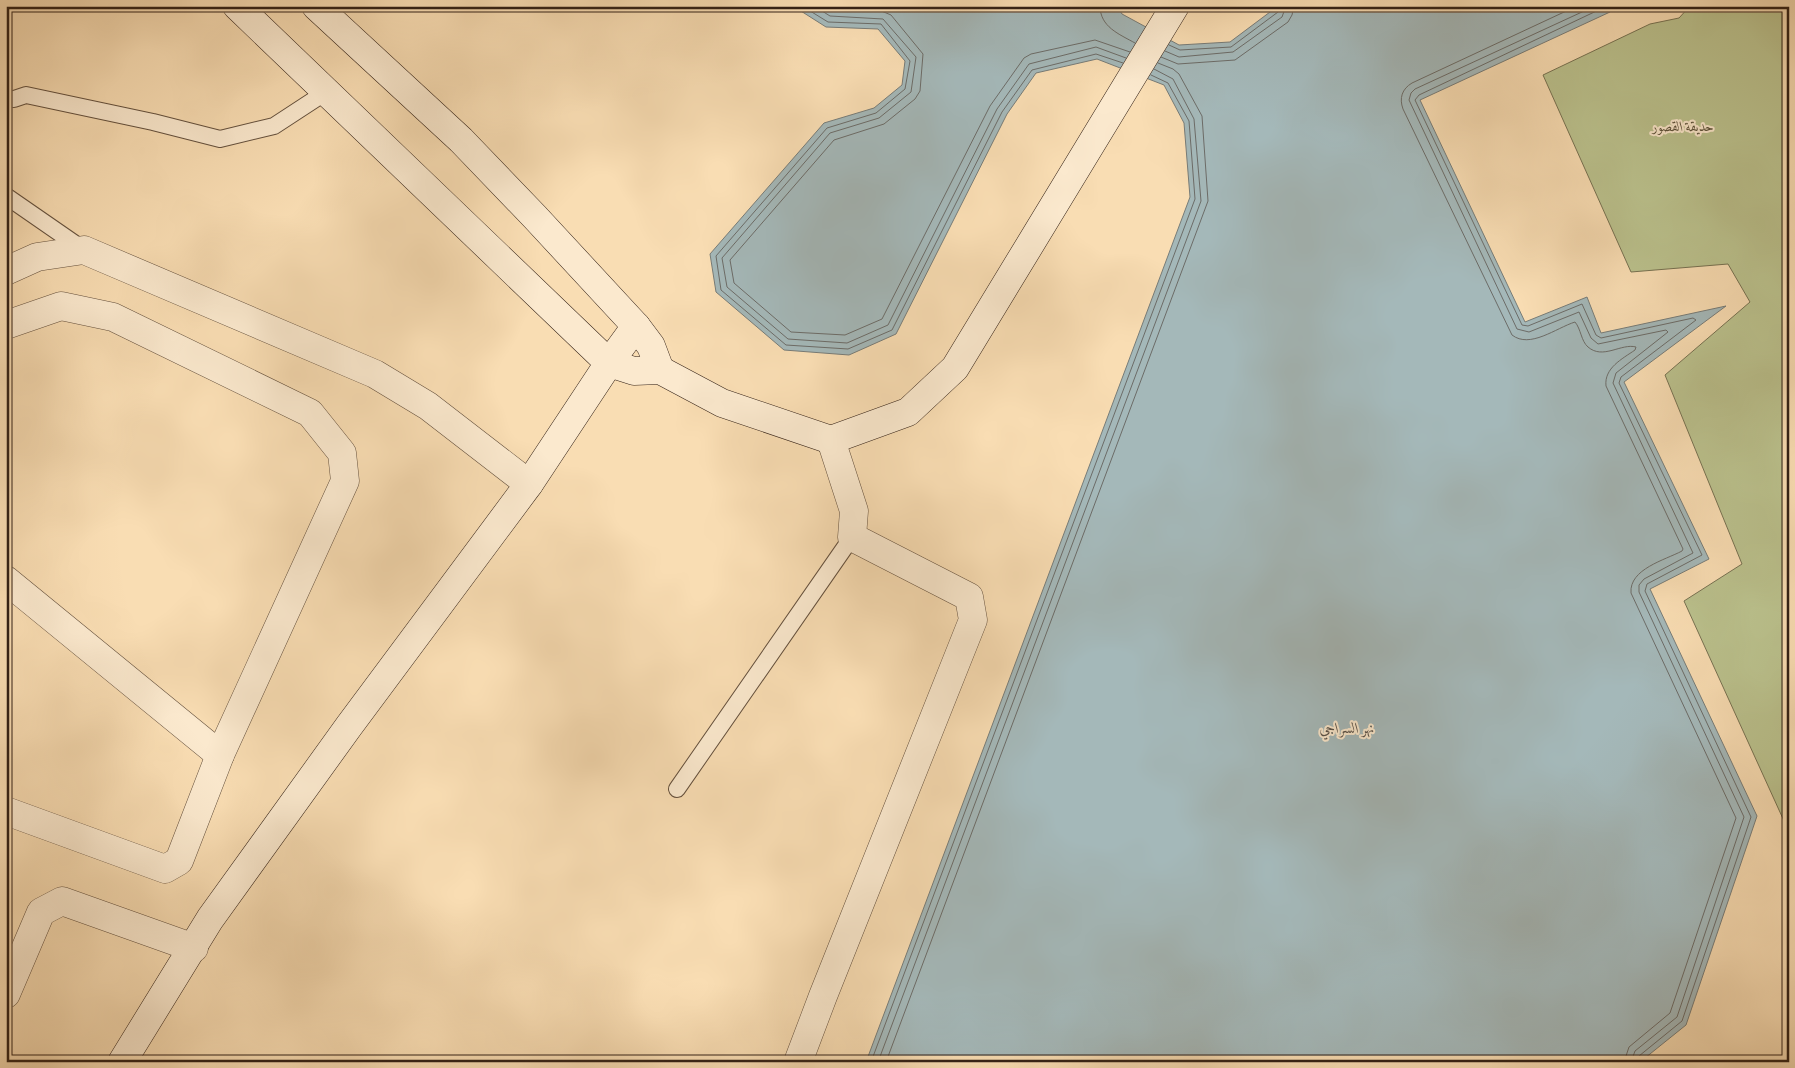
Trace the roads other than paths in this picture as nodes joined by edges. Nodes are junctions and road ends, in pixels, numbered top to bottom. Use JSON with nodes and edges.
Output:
{"nodes":[{"id":1,"x":237,"y":6,"type":"edge"},
{"id":2,"x":316,"y":6,"type":"edge"},
{"id":3,"x":1175,"y":6,"type":"edge"},
{"id":4,"x":326,"y":92,"type":"junction"},
{"id":5,"x":14,"y":99,"type":"dead end"},
{"id":6,"x":6,"y":196,"type":"edge"},
{"id":7,"x":84,"y":250,"type":"junction"},
{"id":8,"x":6,"y":271,"type":"edge"},
{"id":9,"x":6,"y":324,"type":"edge"},
{"id":10,"x":636,"y":326,"type":"junction"},
{"id":11,"x":609,"y":363,"type":"junction"},
{"id":12,"x":660,"y":370,"type":"junction"},
{"id":13,"x":831,"y":440,"type":"junction"},
{"id":14,"x":529,"y":484,"type":"junction"},
{"id":15,"x":852,"y":537,"type":"junction"},
{"id":16,"x":6,"y":580,"type":"edge"},
{"id":17,"x":220,"y":755,"type":"junction"},
{"id":18,"x":677,"y":789,"type":"dead end"},
{"id":19,"x":6,"y":811,"type":"edge"},
{"id":20,"x":194,"y":948,"type":"junction"},
{"id":21,"x":6,"y":994,"type":"edge"},
{"id":22,"x":122,"y":1062,"type":"edge"},
{"id":23,"x":798,"y":1062,"type":"edge"}],
"edges":[{"from":1,"to":4,"type":"street"},
{"from":2,"to":10,"type":"street"},
{"from":3,"to":13,"type":"street"},
{"from":4,"to":5,"type":"lane"},
{"from":4,"to":11,"type":"street"},
{"from":6,"to":7,"type":"lane"},
{"from":7,"to":8,"type":"street"},
{"from":7,"to":14,"type":"street"},
{"from":9,"to":17,"type":"street"},
{"from":10,"to":11,"type":"street"},
{"from":10,"to":12,"type":"street"},
{"from":11,"to":12,"type":"street"},
{"from":11,"to":14,"type":"street"},
{"from":12,"to":13,"type":"street"},
{"from":13,"to":15,"type":"street"},
{"from":14,"to":20,"type":"street"},
{"from":15,"to":18,"type":"lane"},
{"from":15,"to":23,"type":"street"},
{"from":16,"to":17,"type":"street"},
{"from":17,"to":19,"type":"street"},
{"from":20,"to":21,"type":"street"},
{"from":20,"to":22,"type":"street"}]}
